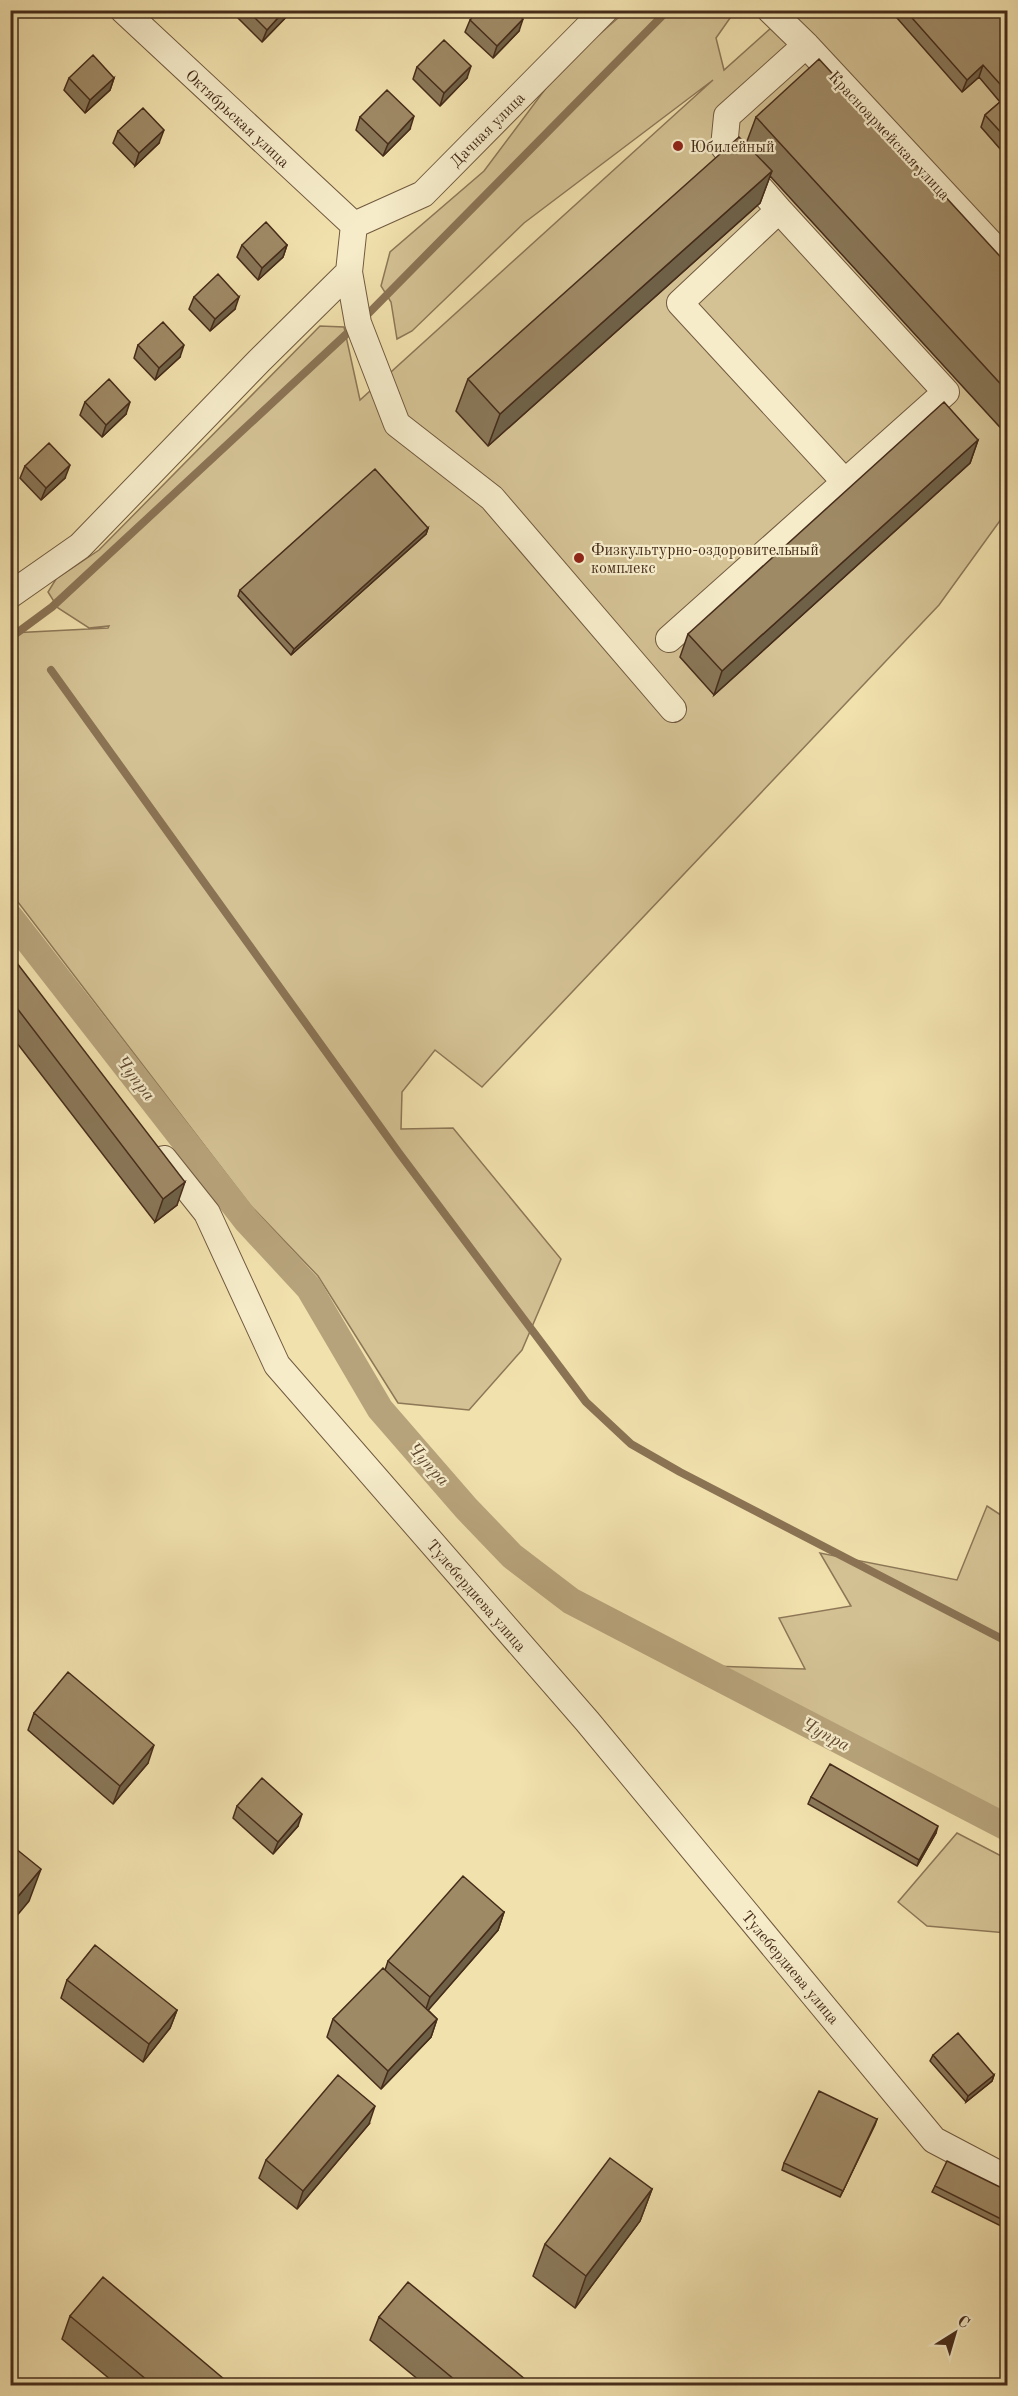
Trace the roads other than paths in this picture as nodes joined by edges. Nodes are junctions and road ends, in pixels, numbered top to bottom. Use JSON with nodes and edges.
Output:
{"nodes":[{"id":1,"x":123,"y":10,"type":"edge"},
{"id":2,"x":605,"y":10,"type":"edge"},
{"id":3,"x":770,"y":10,"type":"edge"},
{"id":4,"x":806,"y":45,"type":"junction"},
{"id":5,"x":779,"y":210,"type":"junction"},
{"id":6,"x":354,"y":225,"type":"junction"},
{"id":7,"x":1008,"y":262,"type":"edge"},
{"id":8,"x":349,"y":272,"type":"junction"},
{"id":9,"x":845,"y":482,"type":"junction"},
{"id":10,"x":10,"y":595,"type":"edge"},
{"id":11,"x":669,"y":639,"type":"dead end"},
{"id":12,"x":673,"y":708,"type":"dead end"},
{"id":13,"x":148,"y":1138,"type":"edge"},
{"id":14,"x":1008,"y":2179,"type":"edge"}],
"edges":[{"from":1,"to":6,"type":"street","name":"Октябрьская улица"},
{"from":2,"to":6,"type":"street","name":"Дачная улица"},
{"from":3,"to":4,"type":"street","name":"Красноармейская улица"},
{"from":4,"to":5,"type":"street"},
{"from":4,"to":7,"type":"street","name":"Красноармейская улица"},
{"from":5,"to":9,"type":"street"},
{"from":5,"to":9,"type":"street"},
{"from":6,"to":8,"type":"street"},
{"from":8,"to":10,"type":"street"},
{"from":8,"to":12,"type":"street"},
{"from":9,"to":11,"type":"street"},
{"from":13,"to":14,"type":"street","name":"Тулебердиева улица"}]}
